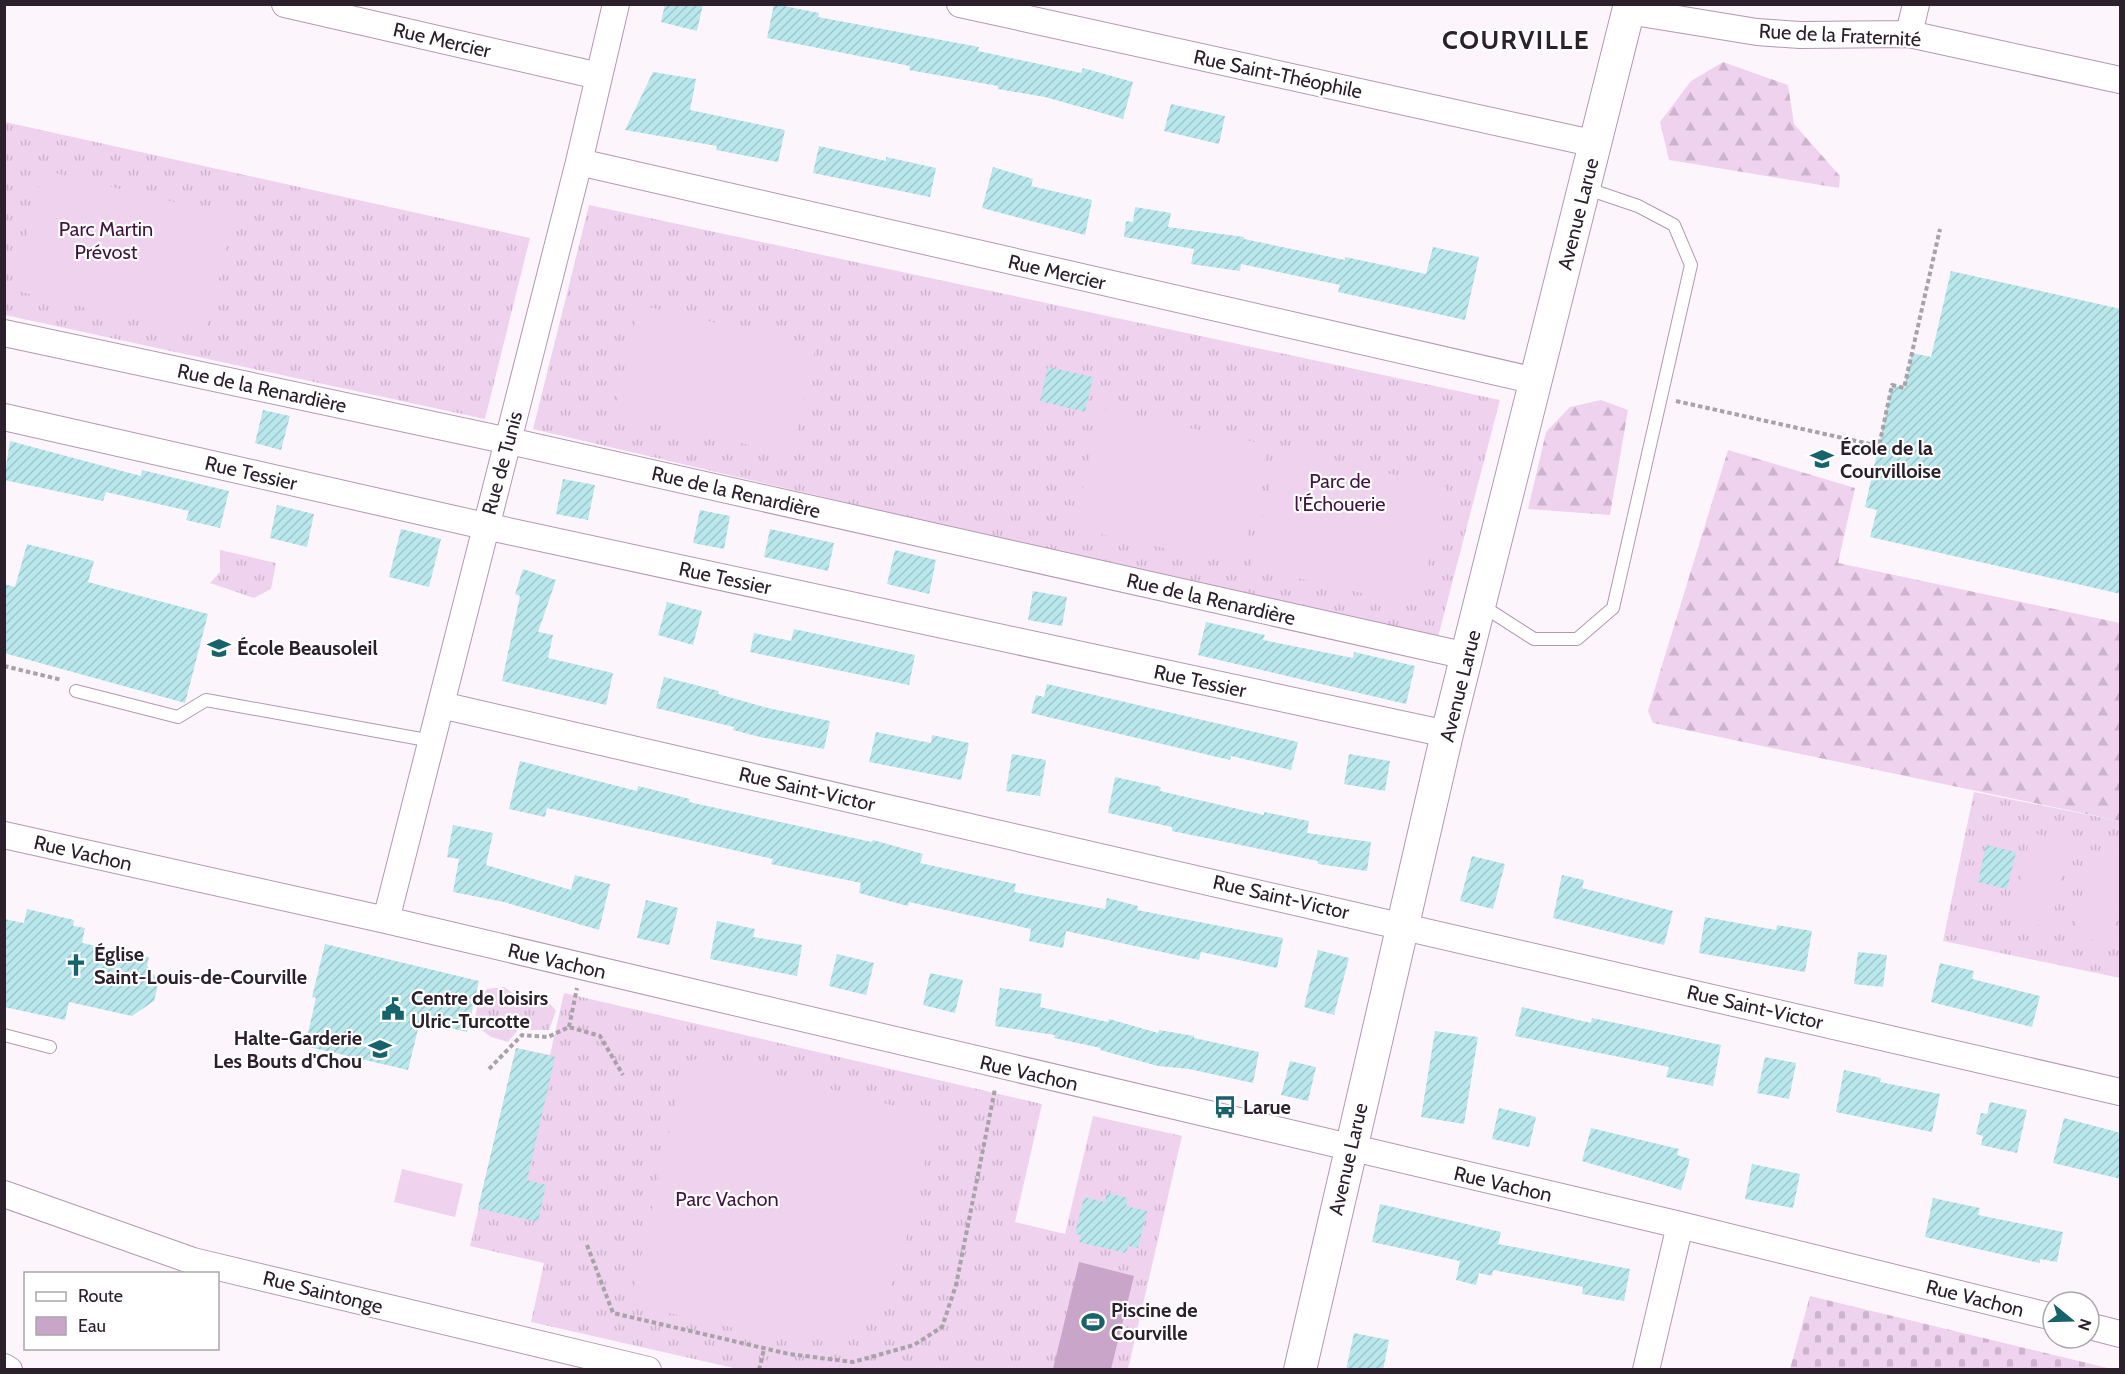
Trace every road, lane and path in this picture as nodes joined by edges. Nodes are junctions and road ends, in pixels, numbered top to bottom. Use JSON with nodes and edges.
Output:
{"nodes":[{"id":1,"x":285,"y":4,"type":"edge"},
{"id":2,"x":616,"y":4,"type":"edge"},
{"id":3,"x":960,"y":4,"type":"edge"},
{"id":4,"x":1916,"y":4,"type":"edge"},
{"id":5,"x":1629,"y":8,"type":"edge"},
{"id":6,"x":1909,"y":34,"type":"junction"},
{"id":7,"x":600,"y":76,"type":"junction"},
{"id":8,"x":2121,"y":80,"type":"edge"},
{"id":9,"x":1596,"y":144,"type":"junction"},
{"id":10,"x":579,"y":162,"type":"junction"},
{"id":11,"x":1584,"y":188,"type":"junction"},
{"id":12,"x":1940,"y":229,"type":"dead end"},
{"id":13,"x":4,"y":333,"type":"edge"},
{"id":14,"x":1536,"y":381,"type":"junction"},
{"id":15,"x":1661,"y":397,"type":"junction"},
{"id":16,"x":4,"y":417,"type":"edge"},
{"id":17,"x":509,"y":441,"type":"junction"},
{"id":18,"x":485,"y":526,"type":"junction"},
{"id":19,"x":1480,"y":604,"type":"junction"},
{"id":20,"x":1467,"y":656,"type":"junction"},
{"id":21,"x":4,"y":666,"type":"edge"},
{"id":22,"x":76,"y":691,"type":"joint"},
{"id":23,"x":441,"y":705,"type":"junction"},
{"id":24,"x":1447,"y":734,"type":"junction"},
{"id":25,"x":432,"y":741,"type":"junction"},
{"id":26,"x":4,"y":835,"type":"edge"},
{"id":27,"x":386,"y":920,"type":"junction"},
{"id":28,"x":1404,"y":925,"type":"junction"},
{"id":29,"x":581,"y":966,"type":"junction"},
{"id":30,"x":569,"y":1027,"type":"junction"},
{"id":31,"x":4,"y":1035,"type":"edge"},
{"id":32,"x":50,"y":1047,"type":"dead end"},
{"id":33,"x":1000,"y":1066,"type":"junction"},
{"id":34,"x":489,"y":1069,"type":"dead end"},
{"id":35,"x":623,"y":1075,"type":"dead end"},
{"id":36,"x":2121,"y":1092,"type":"edge"},
{"id":37,"x":1350,"y":1149,"type":"junction"},
{"id":38,"x":4,"y":1194,"type":"edge"},
{"id":39,"x":1680,"y":1225,"type":"junction"},
{"id":40,"x":587,"y":1245,"type":"dead end"},
{"id":41,"x":2041,"y":1314,"type":"edge"},
{"id":42,"x":2101,"y":1329,"type":"edge"},
{"id":43,"x":2121,"y":1334,"type":"edge"},
{"id":44,"x":764,"y":1348,"type":"junction"},
{"id":45,"x":4,"y":1368,"type":"edge"},
{"id":46,"x":9,"y":1370,"type":"edge"},
{"id":47,"x":648,"y":1370,"type":"edge"},
{"id":48,"x":759,"y":1370,"type":"edge"},
{"id":49,"x":1300,"y":1370,"type":"edge"},
{"id":50,"x":1646,"y":1370,"type":"edge"}],
"edges":[{"from":1,"to":7,"type":"street","name":"Rue Mercier"},
{"from":2,"to":7,"type":"street","name":"Rue de Tunis"},
{"from":3,"to":9,"type":"street","name":"Rue Saint-Théophile"},
{"from":4,"to":6,"type":"street"},
{"from":5,"to":6,"type":"street","name":"Rue de la Fraternité"},
{"from":5,"to":9,"type":"street","name":"Avenue Larue"},
{"from":6,"to":8,"type":"street","name":"Rue de la Fraternité"},
{"from":7,"to":10,"type":"street","name":"Rue de Tunis"},
{"from":9,"to":11,"type":"street","name":"Avenue Larue"},
{"from":10,"to":14,"type":"street","name":"Rue Mercier"},
{"from":10,"to":17,"type":"street","name":"Rue de Tunis"},
{"from":11,"to":14,"type":"street","name":"Avenue Larue"},
{"from":11,"to":15,"type":"lane"},
{"from":12,"to":15,"type":"path"},
{"from":13,"to":17,"type":"street","name":"Rue de la Renardière"},
{"from":14,"to":19,"type":"street","name":"Avenue Larue"},
{"from":15,"to":19,"type":"lane"},
{"from":16,"to":18,"type":"street","name":"Rue Tessier"},
{"from":17,"to":18,"type":"street","name":"Rue de Tunis"},
{"from":17,"to":20,"type":"street","name":"Rue de la Renardière"},
{"from":18,"to":23,"type":"street","name":"Rue de Tunis"},
{"from":18,"to":24,"type":"street","name":"Rue Tessier"},
{"from":19,"to":20,"type":"street","name":"Avenue Larue"},
{"from":20,"to":24,"type":"street","name":"Avenue Larue"},
{"from":21,"to":22,"type":"path"},
{"from":22,"to":25,"type":"lane"},
{"from":23,"to":25,"type":"street","name":"Rue de Tunis"},
{"from":23,"to":28,"type":"street","name":"Rue Saint-Victor"},
{"from":24,"to":28,"type":"street","name":"Avenue Larue"},
{"from":25,"to":27,"type":"street","name":"Rue de Tunis"},
{"from":26,"to":27,"type":"street","name":"Rue Vachon"},
{"from":27,"to":29,"type":"street","name":"Rue Vachon"},
{"from":28,"to":36,"type":"street","name":"Rue Saint-Victor"},
{"from":28,"to":37,"type":"street","name":"Avenue Larue"},
{"from":29,"to":30,"type":"path"},
{"from":29,"to":33,"type":"street","name":"Rue Vachon"},
{"from":30,"to":34,"type":"path"},
{"from":30,"to":35,"type":"path"},
{"from":31,"to":32,"type":"lane"},
{"from":33,"to":37,"type":"street","name":"Rue Vachon"},
{"from":33,"to":44,"type":"path"},
{"from":37,"to":39,"type":"street","name":"Rue Vachon"},
{"from":37,"to":49,"type":"street","name":"Avenue Larue"},
{"from":38,"to":47,"type":"street","name":"Rue Saintonge"},
{"from":39,"to":41,"type":"street","name":"Rue Vachon"},
{"from":39,"to":50,"type":"street"},
{"from":40,"to":44,"type":"path"},
{"from":42,"to":43,"type":"street"},
{"from":44,"to":48,"type":"path"},
{"from":45,"to":46,"type":"street"}]}
